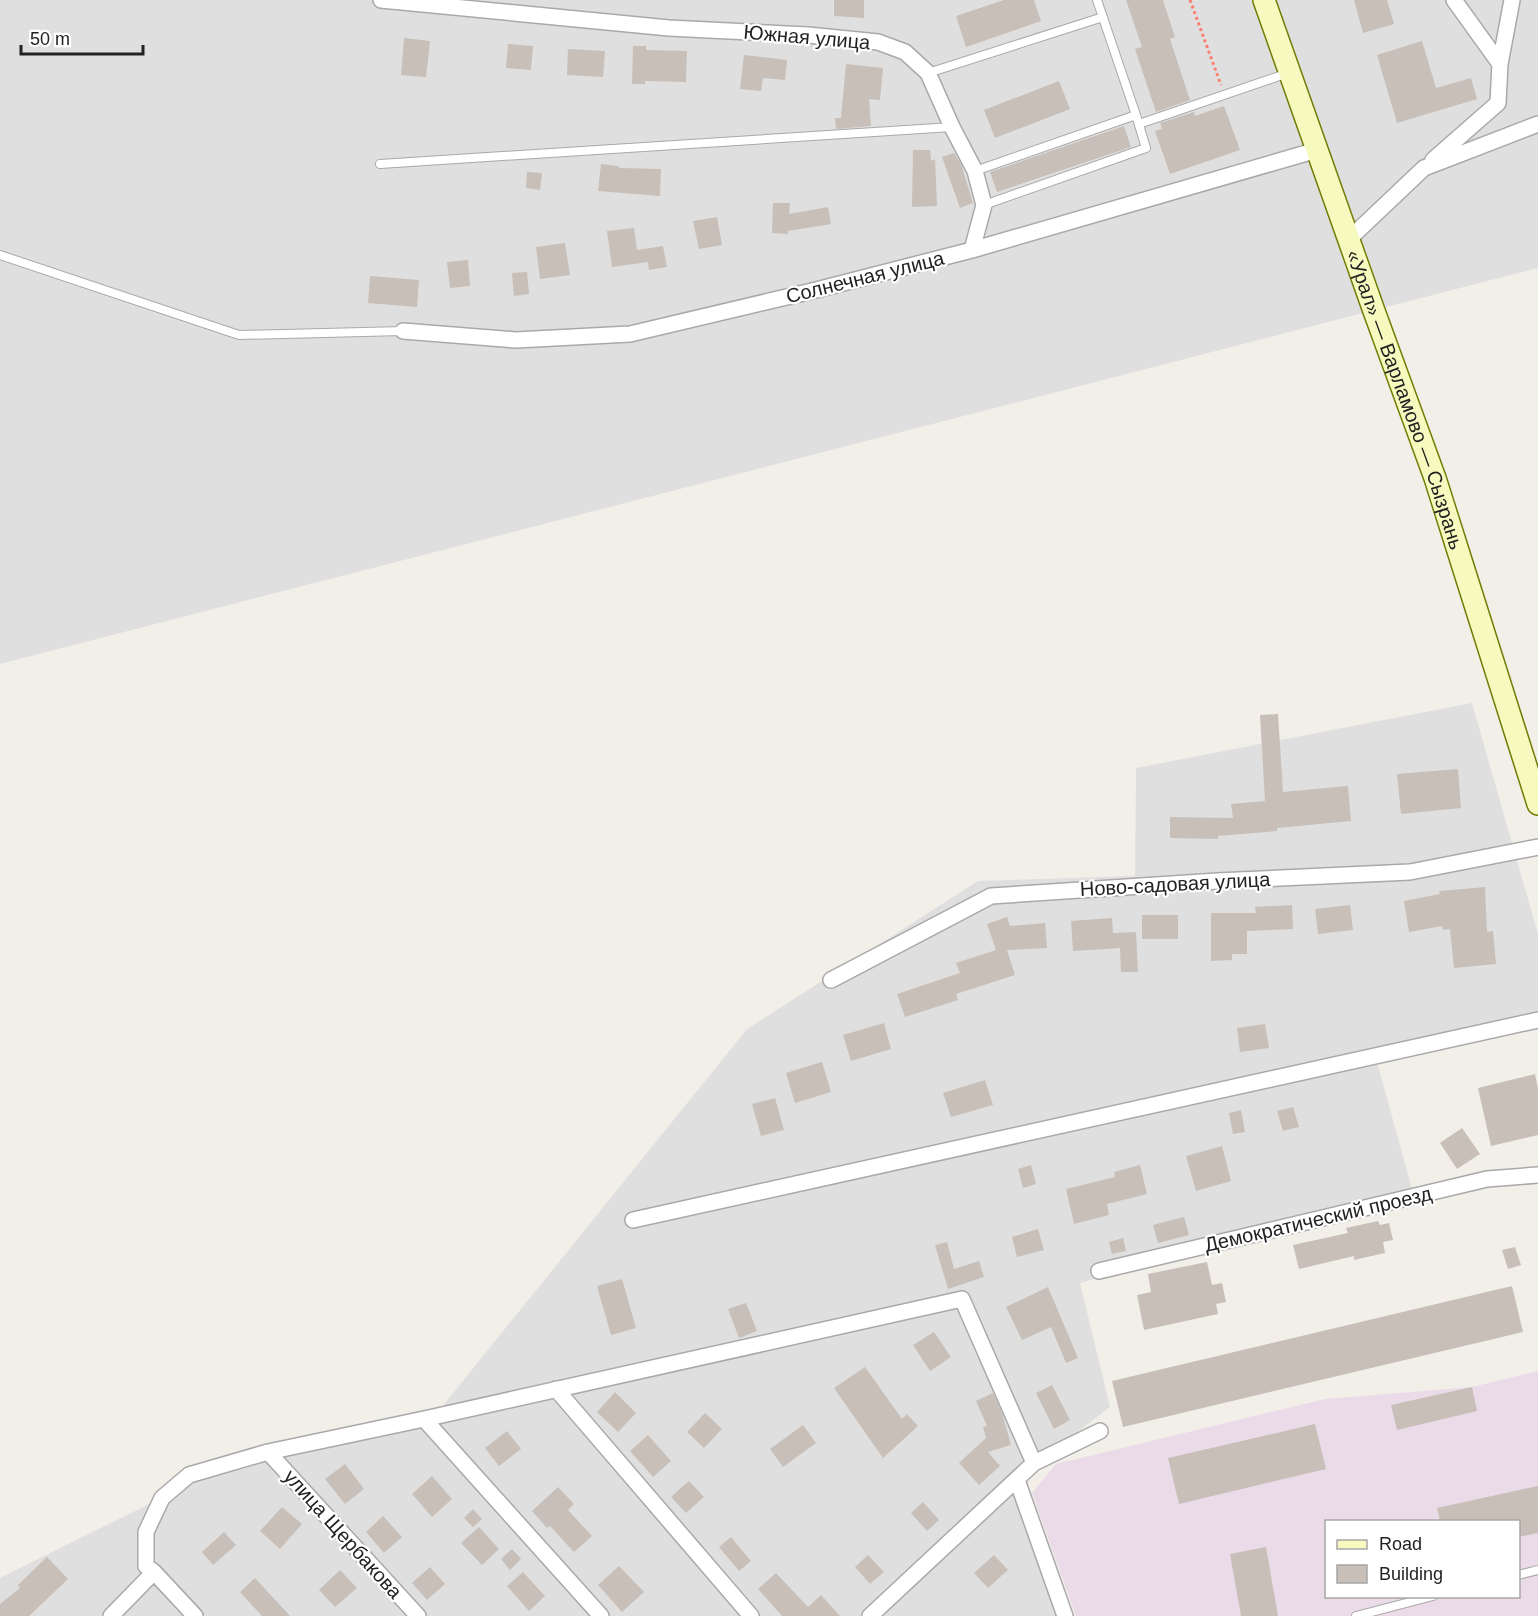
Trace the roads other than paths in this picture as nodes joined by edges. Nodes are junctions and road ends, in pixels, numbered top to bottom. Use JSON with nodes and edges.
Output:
{"nodes":[{"id":1,"x":381,"y":0,"type":"edge"},
{"id":2,"x":1097,"y":0,"type":"edge"},
{"id":3,"x":1264,"y":0,"type":"edge"},
{"id":4,"x":1454,"y":0,"type":"edge"},
{"id":5,"x":1512,"y":0,"type":"edge"},
{"id":6,"x":1103,"y":17,"type":"junction"},
{"id":7,"x":1500,"y":64,"type":"junction"},
{"id":8,"x":928,"y":73,"type":"junction"},
{"id":9,"x":1290,"y":73,"type":"junction"},
{"id":10,"x":1136,"y":115,"type":"junction"},
{"id":11,"x":1139,"y":124,"type":"junction"},
{"id":12,"x":1538,"y":124,"type":"edge"},
{"id":13,"x":952,"y":127,"type":"junction"},
{"id":14,"x":1317,"y":150,"type":"junction"},
{"id":15,"x":380,"y":164,"type":"dead end"},
{"id":16,"x":1424,"y":168,"type":"junction"},
{"id":17,"x":975,"y":171,"type":"junction"},
{"id":18,"x":984,"y":205,"type":"junction"},
{"id":19,"x":1348,"y":240,"type":"junction"},
{"id":20,"x":972,"y":250,"type":"junction"},
{"id":21,"x":0,"y":255,"type":"edge"},
{"id":22,"x":403,"y":331,"type":"joint"},
{"id":23,"x":1538,"y":804,"type":"edge"},
{"id":24,"x":1538,"y":847,"type":"edge"},
{"id":25,"x":831,"y":980,"type":"dead end"},
{"id":26,"x":1538,"y":1020,"type":"edge"},
{"id":27,"x":1538,"y":1175,"type":"edge"},
{"id":28,"x":633,"y":1220,"type":"dead end"},
{"id":29,"x":1099,"y":1271,"type":"dead end"},
{"id":30,"x":556,"y":1389,"type":"junction"},
{"id":31,"x":424,"y":1419,"type":"junction"},
{"id":32,"x":1100,"y":1431,"type":"dead end"},
{"id":33,"x":268,"y":1452,"type":"junction"},
{"id":34,"x":1034,"y":1463,"type":"junction"},
{"id":35,"x":1017,"y":1480,"type":"junction"},
{"id":36,"x":1538,"y":1570,"type":"edge"},
{"id":37,"x":154,"y":1572,"type":"junction"},
{"id":38,"x":1520,"y":1574,"type":"edge"},
{"id":39,"x":1425,"y":1598,"type":"edge"},
{"id":40,"x":111,"y":1616,"type":"edge"},
{"id":41,"x":195,"y":1616,"type":"edge"},
{"id":42,"x":418,"y":1616,"type":"edge"},
{"id":43,"x":601,"y":1616,"type":"edge"},
{"id":44,"x":751,"y":1616,"type":"edge"},
{"id":45,"x":870,"y":1616,"type":"edge"},
{"id":46,"x":1065,"y":1616,"type":"edge"},
{"id":47,"x":1356,"y":1616,"type":"edge"}],
"edges":[{"from":1,"to":8,"type":"street","name":"Южная улица"},
{"from":2,"to":6,"type":"lane"},
{"from":3,"to":9,"type":"main road","name":"«Урал» — Варламово — Сызрань"},
{"from":4,"to":7,"type":"street"},
{"from":5,"to":7,"type":"street"},
{"from":6,"to":8,"type":"lane"},
{"from":6,"to":10,"type":"lane"},
{"from":7,"to":16,"type":"street"},
{"from":8,"to":13,"type":"street","name":"Южная улица"},
{"from":9,"to":11,"type":"lane"},
{"from":9,"to":14,"type":"main road","name":"«Урал» — Варламово — Сызрань"},
{"from":10,"to":11,"type":"lane"},
{"from":10,"to":17,"type":"lane"},
{"from":11,"to":18,"type":"lane"},
{"from":12,"to":16,"type":"street"},
{"from":13,"to":15,"type":"lane"},
{"from":13,"to":17,"type":"street","name":"Южная улица"},
{"from":14,"to":19,"type":"main road","name":"«Урал» — Варламово — Сызрань"},
{"from":14,"to":20,"type":"street","name":"Солнечная улица"},
{"from":16,"to":19,"type":"street"},
{"from":17,"to":18,"type":"street","name":"Южная улица"},
{"from":18,"to":20,"type":"street","name":"Южная улица"},
{"from":19,"to":23,"type":"main road","name":"«Урал» — Варламово — Сызрань"},
{"from":20,"to":22,"type":"street","name":"Солнечная улица"},
{"from":21,"to":22,"type":"lane"},
{"from":24,"to":25,"type":"street","name":"Ново-садовая улица"},
{"from":26,"to":28,"type":"street"},
{"from":27,"to":29,"type":"street","name":"Демократический проезд"},
{"from":30,"to":31,"type":"street"},
{"from":30,"to":34,"type":"street"},
{"from":30,"to":44,"type":"street"},
{"from":31,"to":33,"type":"street"},
{"from":31,"to":43,"type":"street"},
{"from":32,"to":34,"type":"street"},
{"from":33,"to":37,"type":"street"},
{"from":33,"to":42,"type":"street","name":"улица Щербакова"},
{"from":34,"to":35,"type":"street"},
{"from":35,"to":45,"type":"street"},
{"from":35,"to":46,"type":"street"},
{"from":36,"to":38,"type":"lane"},
{"from":37,"to":40,"type":"street"},
{"from":37,"to":41,"type":"street"},
{"from":39,"to":47,"type":"lane"}]}
